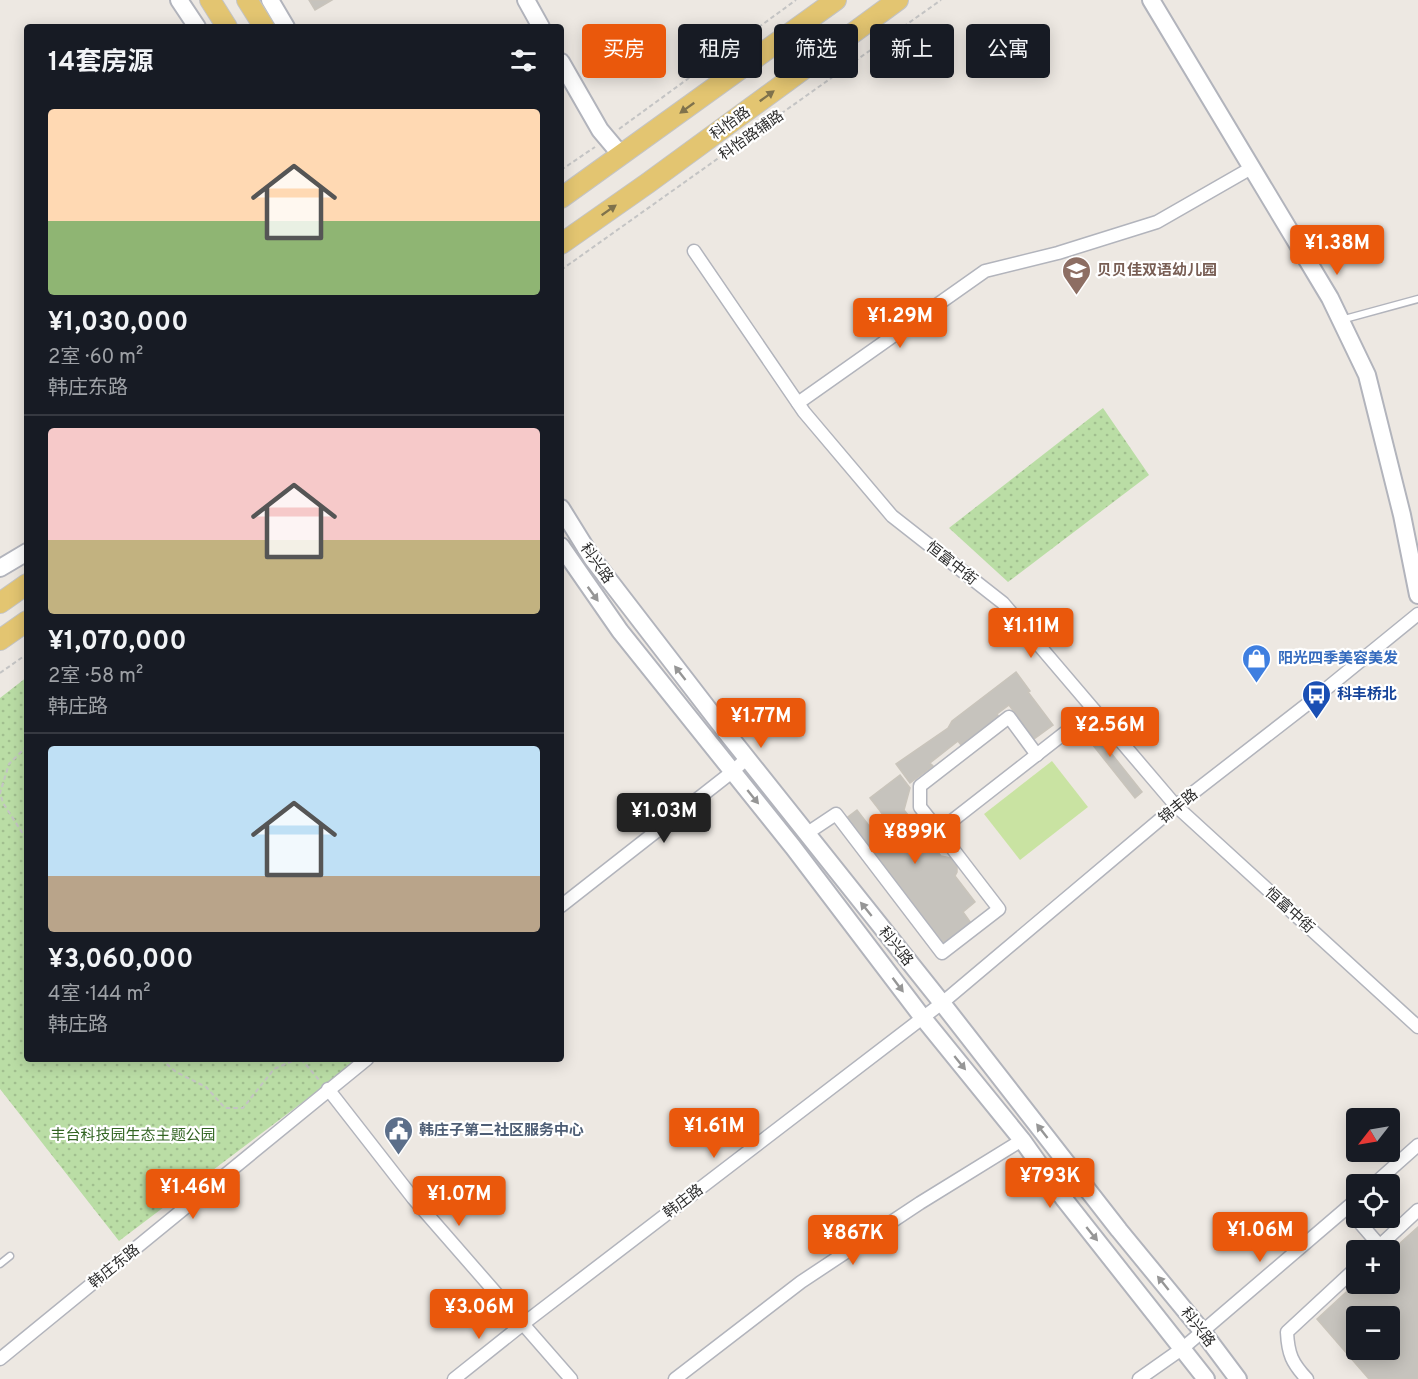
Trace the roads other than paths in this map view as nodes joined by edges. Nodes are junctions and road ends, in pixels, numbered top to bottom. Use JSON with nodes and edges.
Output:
{"nodes":[{"id":1,"x":179,"y":0,"type":"edge"},
{"id":2,"x":210,"y":0,"type":"edge"},
{"id":3,"x":247,"y":0,"type":"edge"},
{"id":4,"x":270,"y":0,"type":"edge"},
{"id":5,"x":526,"y":0,"type":"edge"},
{"id":6,"x":836,"y":0,"type":"edge"},
{"id":7,"x":898,"y":0,"type":"edge"},
{"id":8,"x":1151,"y":0,"type":"edge"},
{"id":9,"x":195,"y":24,"type":"edge"},
{"id":10,"x":225,"y":24,"type":"edge"},
{"id":11,"x":262,"y":24,"type":"edge"},
{"id":12,"x":284,"y":24,"type":"edge"},
{"id":13,"x":539,"y":24,"type":"edge"},
{"id":14,"x":564,"y":67,"type":"edge"},
{"id":15,"x":621,"y":155,"type":"junction"},
{"id":16,"x":1253,"y":167,"type":"junction"},
{"id":17,"x":564,"y":196,"type":"edge"},
{"id":18,"x":564,"y":241,"type":"edge"},
{"id":19,"x":694,"y":251,"type":"dead end"},
{"id":20,"x":1418,"y":299,"type":"edge"},
{"id":21,"x":1341,"y":320,"type":"junction"},
{"id":22,"x":798,"y":403,"type":"junction"},
{"id":23,"x":564,"y":513,"type":"edge"},
{"id":24,"x":564,"y":550,"type":"edge"},
{"id":25,"x":24,"y":554,"type":"edge"},
{"id":26,"x":0,"y":568,"type":"edge"},
{"id":27,"x":24,"y":586,"type":"edge"},
{"id":28,"x":1418,"y":595,"type":"edge"},
{"id":29,"x":0,"y":603,"type":"edge"},
{"id":30,"x":1418,"y":614,"type":"edge"},
{"id":31,"x":24,"y":623,"type":"edge"},
{"id":32,"x":0,"y":640,"type":"edge"},
{"id":33,"x":1094,"y":710,"type":"junction"},
{"id":34,"x":1037,"y":754,"type":"junction"},
{"id":35,"x":747,"y":758,"type":"junction"},
{"id":36,"x":732,"y":772,"type":"junction"},
{"id":37,"x":1176,"y":806,"type":"junction"},
{"id":38,"x":939,"y":831,"type":"junction"},
{"id":39,"x":806,"y":834,"type":"junction"},
{"id":40,"x":564,"y":904,"type":"edge"},
{"id":41,"x":942,"y":1003,"type":"junction"},
{"id":42,"x":923,"y":1018,"type":"junction"},
{"id":43,"x":1418,"y":1027,"type":"edge"},
{"id":44,"x":363,"y":1062,"type":"edge"},
{"id":45,"x":328,"y":1089,"type":"junction"},
{"id":46,"x":1022,"y":1140,"type":"junction"},
{"id":47,"x":1418,"y":1145,"type":"edge"},
{"id":48,"x":1385,"y":1174,"type":"edge"},
{"id":49,"x":1346,"y":1208,"type":"edge"},
{"id":50,"x":1418,"y":1210,"type":"edge"},
{"id":51,"x":1386,"y":1240,"type":"edge"},
{"id":52,"x":10,"y":1256,"type":"dead end"},
{"id":53,"x":0,"y":1264,"type":"edge"},
{"id":54,"x":1346,"y":1277,"type":"edge"},
{"id":55,"x":523,"y":1324,"type":"junction"},
{"id":56,"x":1202,"y":1331,"type":"junction"},
{"id":57,"x":1183,"y":1348,"type":"junction"},
{"id":58,"x":0,"y":1359,"type":"edge"},
{"id":59,"x":454,"y":1379,"type":"edge"},
{"id":60,"x":571,"y":1379,"type":"edge"},
{"id":61,"x":675,"y":1379,"type":"edge"},
{"id":62,"x":1139,"y":1379,"type":"edge"},
{"id":63,"x":1206,"y":1379,"type":"edge"},
{"id":64,"x":1238,"y":1379,"type":"edge"},
{"id":65,"x":1307,"y":1379,"type":"edge"}],
"edges":[{"from":1,"to":9,"type":"main road"},
{"from":2,"to":10,"type":"main road"},
{"from":3,"to":11,"type":"main road"},
{"from":4,"to":12,"type":"main road"},
{"from":5,"to":13,"type":"main road"},
{"from":6,"to":15,"type":"main road","one_way":true},
{"from":18,"to":7,"type":"main road","name":"科怡路","one_way":true},
{"from":8,"to":16,"type":"main road"},
{"from":14,"to":15,"type":"main road"},
{"from":15,"to":17,"type":"main road"},
{"from":16,"to":21,"type":"main road"},
{"from":16,"to":22,"type":"street"},
{"from":19,"to":22,"type":"street","name":"恒富中街"},
{"from":20,"to":21,"type":"lane"},
{"from":21,"to":28,"type":"main road"},
{"from":22,"to":33,"type":"street","name":"恒富中街"},
{"from":35,"to":23,"type":"main road","name":"科兴路","one_way":true},
{"from":24,"to":36,"type":"main road","name":"科兴路","one_way":true},
{"from":25,"to":26,"type":"main road"},
{"from":27,"to":29,"type":"main road"},
{"from":30,"to":37,"type":"street","name":"锦丰路"},
{"from":31,"to":32,"type":"main road"},
{"from":33,"to":34,"type":"street"},
{"from":33,"to":37,"type":"street","name":"恒富中街"},
{"from":34,"to":38,"type":"street"},
{"from":34,"to":38,"type":"street"},
{"from":35,"to":36,"type":"street"},
{"from":35,"to":39,"type":"main road","name":"科兴路"},
{"from":36,"to":40,"type":"street"},
{"from":36,"to":42,"type":"main road","name":"科兴路","one_way":true},
{"from":37,"to":41,"type":"street","name":"锦丰路"},
{"from":37,"to":43,"type":"street","name":"恒富中街"},
{"from":38,"to":39,"type":"street"},
{"from":41,"to":39,"type":"main road","name":"科兴路","one_way":true},
{"from":41,"to":42,"type":"street","name":"韩庄路"},
{"from":56,"to":41,"type":"main road","name":"科兴路","one_way":true},
{"from":42,"to":46,"type":"main road","name":"科兴路","one_way":true},
{"from":42,"to":55,"type":"street","name":"韩庄路"},
{"from":44,"to":45,"type":"street","name":"韩庄东路"},
{"from":45,"to":55,"type":"street"},
{"from":45,"to":58,"type":"street","name":"韩庄东路"},
{"from":46,"to":57,"type":"main road","name":"科兴路","one_way":true},
{"from":46,"to":61,"type":"street"},
{"from":47,"to":48,"type":"street"},
{"from":49,"to":56,"type":"street"},
{"from":50,"to":51,"type":"street"},
{"from":52,"to":53,"type":"lane"},
{"from":54,"to":65,"type":"street"},
{"from":55,"to":59,"type":"street","name":"韩庄路"},
{"from":55,"to":60,"type":"street"},
{"from":56,"to":57,"type":"street"},
{"from":56,"to":64,"type":"main road","name":"科兴路"},
{"from":57,"to":62,"type":"street"},
{"from":57,"to":63,"type":"main road","name":"科兴路"}]}
